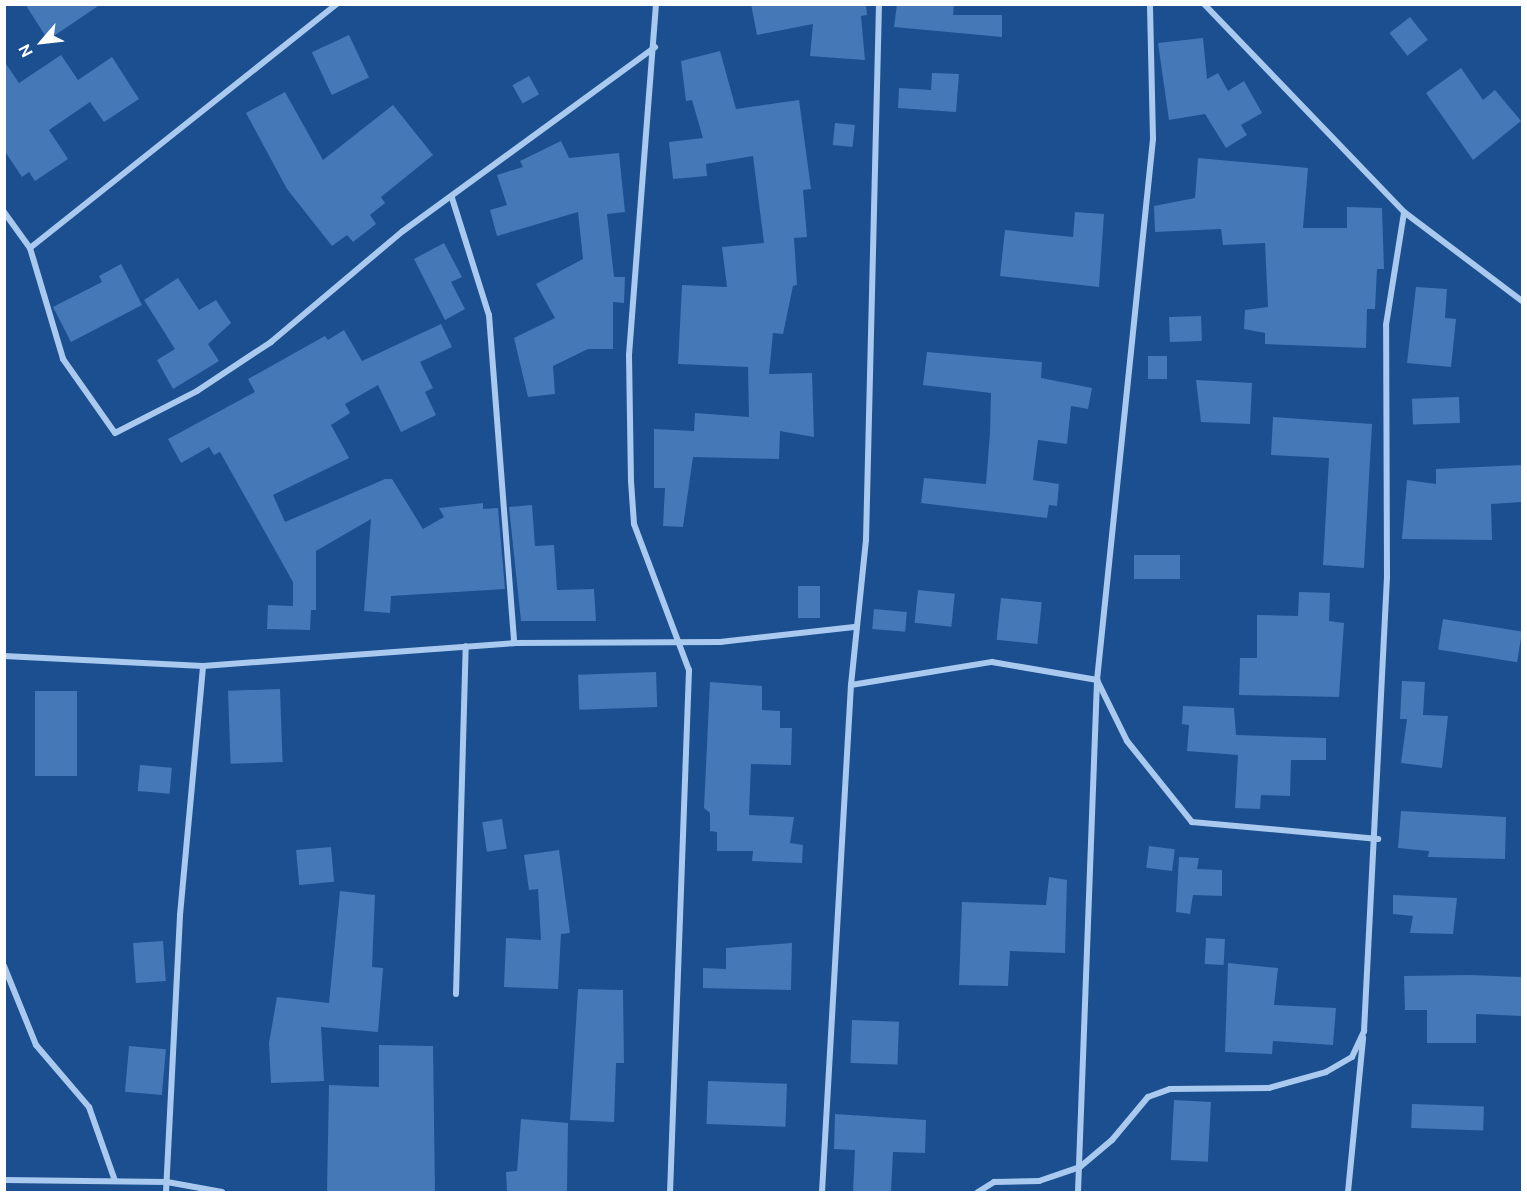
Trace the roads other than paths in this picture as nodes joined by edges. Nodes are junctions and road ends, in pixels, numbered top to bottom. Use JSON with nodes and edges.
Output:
{"nodes":[{"id":1,"x":337,"y":4,"type":"edge"},
{"id":2,"x":656,"y":4,"type":"edge"},
{"id":3,"x":879,"y":4,"type":"edge"},
{"id":4,"x":1150,"y":4,"type":"edge"},
{"id":5,"x":1204,"y":4,"type":"edge"},
{"id":6,"x":655,"y":48,"type":"junction"},
{"id":7,"x":452,"y":198,"type":"junction"},
{"id":8,"x":4,"y":212,"type":"edge"},
{"id":9,"x":1404,"y":212,"type":"junction"},
{"id":10,"x":30,"y":248,"type":"junction"},
{"id":11,"x":1522,"y":301,"type":"edge"},
{"id":12,"x":854,"y":627,"type":"junction"},
{"id":13,"x":682,"y":642,"type":"junction"},
{"id":14,"x":514,"y":643,"type":"junction"},
{"id":15,"x":466,"y":646,"type":"junction"},
{"id":16,"x":4,"y":656,"type":"edge"},
{"id":17,"x":203,"y":666,"type":"junction"},
{"id":18,"x":1097,"y":680,"type":"junction"},
{"id":19,"x":850,"y":685,"type":"junction"},
{"id":20,"x":1378,"y":839,"type":"junction"},
{"id":21,"x":4,"y":966,"type":"edge"},
{"id":22,"x":456,"y":994,"type":"dead end"},
{"id":23,"x":1364,"y":1031,"type":"junction"},
{"id":24,"x":1080,"y":1167,"type":"junction"},
{"id":25,"x":4,"y":1180,"type":"edge"},
{"id":26,"x":115,"y":1181,"type":"junction"},
{"id":27,"x":167,"y":1182,"type":"junction"},
{"id":28,"x":166,"y":1192,"type":"edge"},
{"id":29,"x":222,"y":1192,"type":"edge"},
{"id":30,"x":670,"y":1192,"type":"edge"},
{"id":31,"x":822,"y":1192,"type":"edge"},
{"id":32,"x":978,"y":1192,"type":"edge"},
{"id":33,"x":1078,"y":1192,"type":"edge"},
{"id":34,"x":1348,"y":1192,"type":"edge"}],
"edges":[{"from":1,"to":10,"type":"street"},
{"from":2,"to":6,"type":"street"},
{"from":3,"to":12,"type":"street"},
{"from":4,"to":18,"type":"street"},
{"from":5,"to":9,"type":"street"},
{"from":6,"to":7,"type":"street"},
{"from":6,"to":13,"type":"street"},
{"from":7,"to":10,"type":"street"},
{"from":7,"to":14,"type":"street"},
{"from":8,"to":10,"type":"street"},
{"from":9,"to":11,"type":"street"},
{"from":9,"to":20,"type":"street"},
{"from":12,"to":13,"type":"street"},
{"from":12,"to":19,"type":"street"},
{"from":13,"to":14,"type":"street"},
{"from":13,"to":30,"type":"street"},
{"from":14,"to":15,"type":"street"},
{"from":15,"to":17,"type":"street"},
{"from":15,"to":22,"type":"street"},
{"from":16,"to":17,"type":"street"},
{"from":17,"to":27,"type":"street"},
{"from":18,"to":19,"type":"street"},
{"from":18,"to":20,"type":"street"},
{"from":18,"to":24,"type":"street"},
{"from":19,"to":31,"type":"street"},
{"from":20,"to":23,"type":"street"},
{"from":21,"to":26,"type":"street"},
{"from":23,"to":24,"type":"street"},
{"from":23,"to":34,"type":"street"},
{"from":24,"to":32,"type":"street"},
{"from":24,"to":33,"type":"street"},
{"from":25,"to":26,"type":"street"},
{"from":26,"to":27,"type":"street"},
{"from":27,"to":28,"type":"street"},
{"from":27,"to":29,"type":"street"}]}
